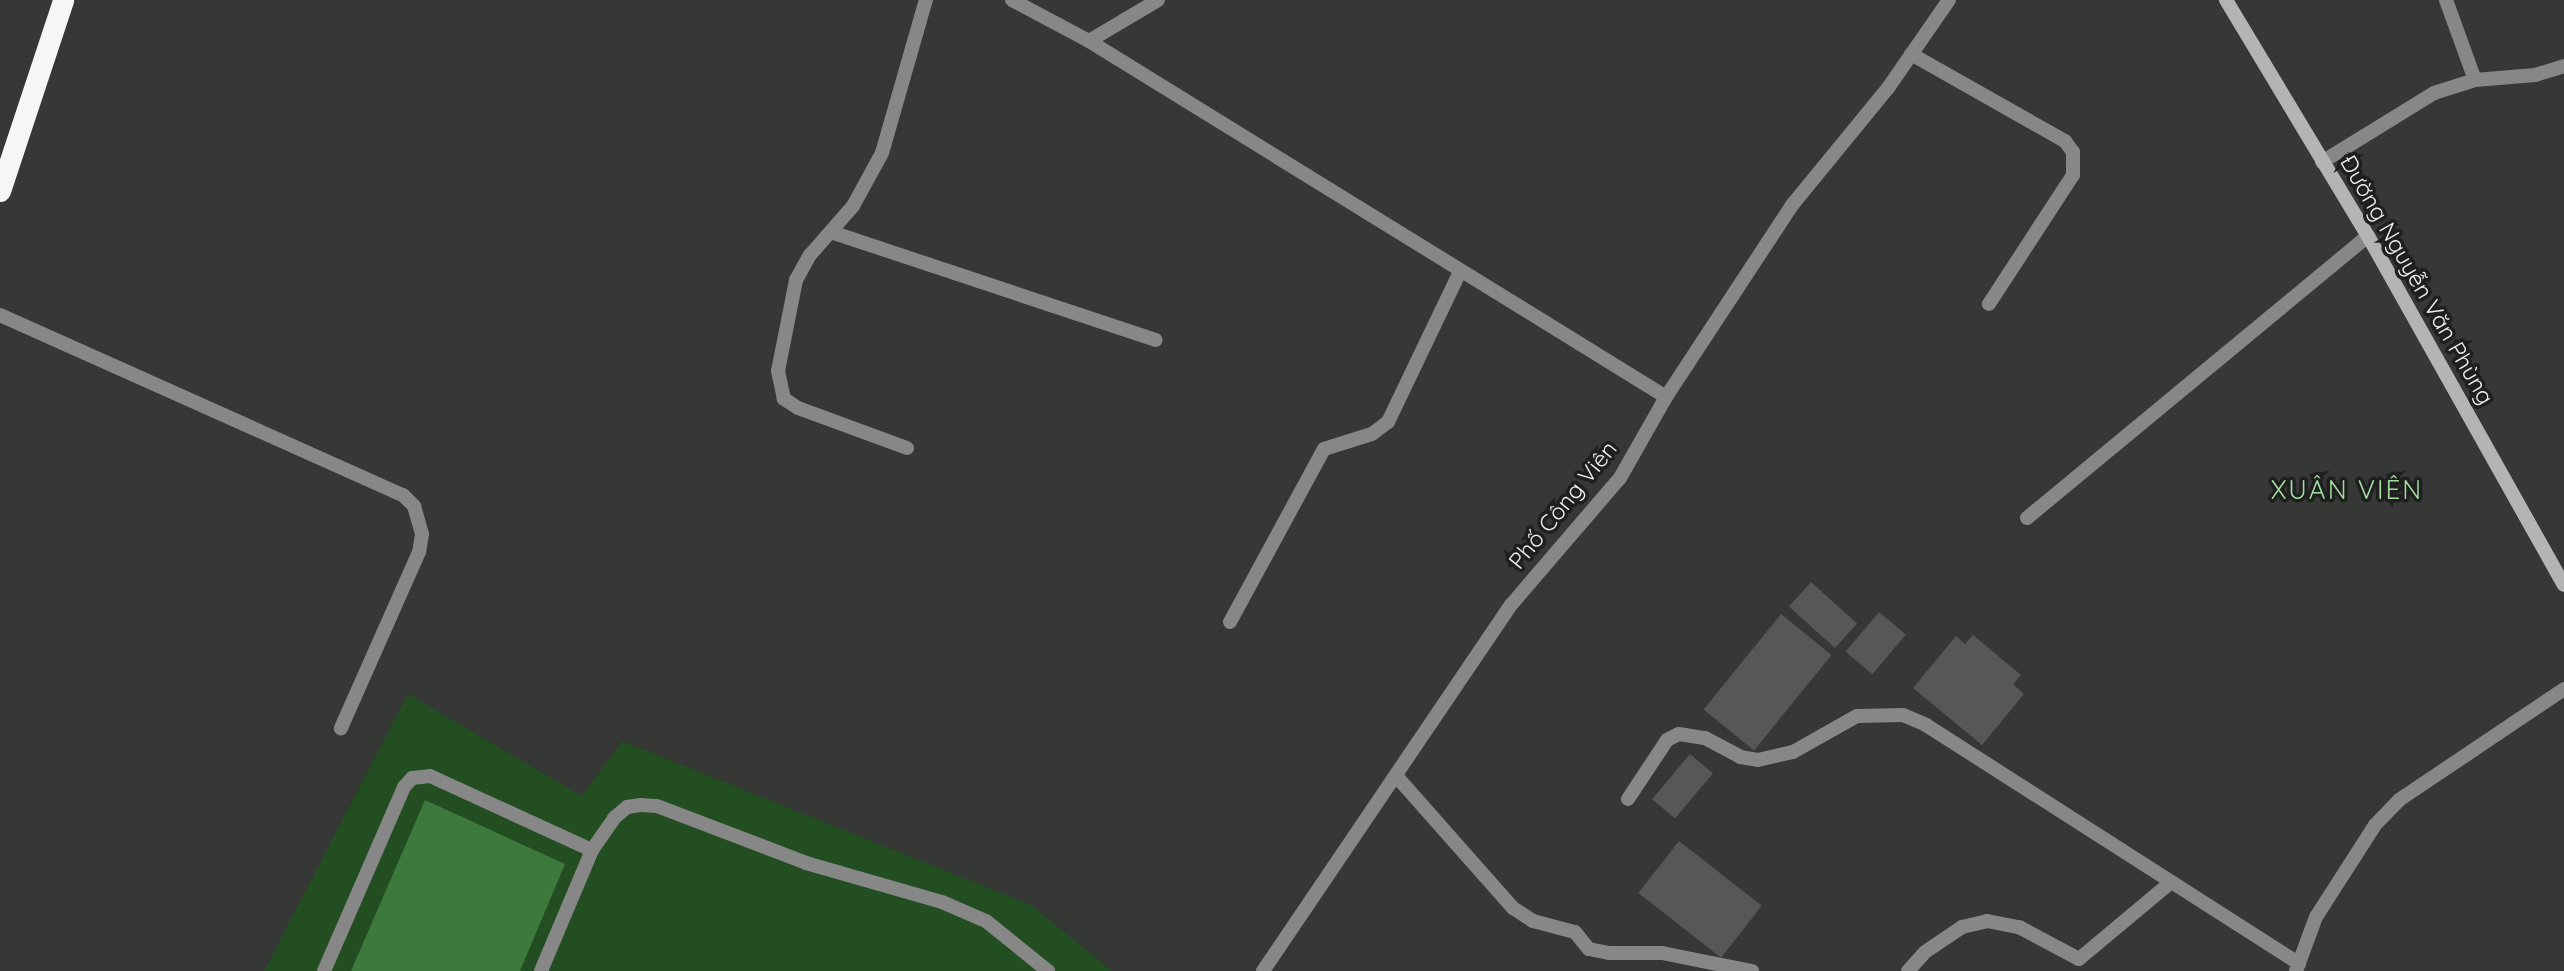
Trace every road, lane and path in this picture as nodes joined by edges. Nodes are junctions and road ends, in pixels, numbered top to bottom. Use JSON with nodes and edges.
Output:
{"nodes":[{"id":1,"x":63,"y":0,"type":"edge"},
{"id":2,"x":926,"y":0,"type":"edge"},
{"id":3,"x":1012,"y":0,"type":"edge"},
{"id":4,"x":1158,"y":0,"type":"edge"},
{"id":5,"x":1949,"y":0,"type":"edge"},
{"id":6,"x":2226,"y":0,"type":"edge"},
{"id":7,"x":2446,"y":0,"type":"edge"},
{"id":8,"x":1089,"y":41,"type":"junction"},
{"id":9,"x":1911,"y":54,"type":"junction"},
{"id":10,"x":2564,"y":66,"type":"edge"},
{"id":11,"x":2475,"y":80,"type":"junction"},
{"id":12,"x":2322,"y":162,"type":"junction"},
{"id":13,"x":0,"y":191,"type":"edge"},
{"id":14,"x":831,"y":232,"type":"junction"},
{"id":15,"x":2368,"y":236,"type":"junction"},
{"id":16,"x":1460,"y":272,"type":"junction"},
{"id":17,"x":1989,"y":304,"type":"dead end"},
{"id":18,"x":0,"y":315,"type":"edge"},
{"id":19,"x":1156,"y":340,"type":"dead end"},
{"id":20,"x":1666,"y":397,"type":"junction"},
{"id":21,"x":907,"y":448,"type":"dead end"},
{"id":22,"x":2027,"y":518,"type":"dead end"},
{"id":23,"x":2564,"y":585,"type":"edge"},
{"id":24,"x":1230,"y":622,"type":"dead end"},
{"id":25,"x":2564,"y":689,"type":"edge"},
{"id":26,"x":341,"y":728,"type":"dead end"},
{"id":27,"x":1398,"y":778,"type":"junction"},
{"id":28,"x":1628,"y":799,"type":"dead end"},
{"id":29,"x":592,"y":850,"type":"junction"},
{"id":30,"x":2171,"y":882,"type":"junction"},
{"id":31,"x":2297,"y":967,"type":"edge"},
{"id":32,"x":324,"y":971,"type":"edge"},
{"id":33,"x":541,"y":971,"type":"edge"},
{"id":34,"x":1048,"y":971,"type":"edge"},
{"id":35,"x":1263,"y":971,"type":"edge"},
{"id":36,"x":1752,"y":971,"type":"edge"},
{"id":37,"x":1908,"y":971,"type":"edge"}],
"edges":[{"from":1,"to":13,"type":"highway"},
{"from":2,"to":14,"type":"street"},
{"from":3,"to":8,"type":"street"},
{"from":4,"to":8,"type":"street"},
{"from":5,"to":9,"type":"street","name":"Phố Công Viên"},
{"from":6,"to":12,"type":"street","name":"Đường Nguyễn Văn Phùng"},
{"from":7,"to":11,"type":"street"},
{"from":8,"to":16,"type":"street"},
{"from":9,"to":17,"type":"street"},
{"from":9,"to":20,"type":"street","name":"Phố Công Viên"},
{"from":10,"to":11,"type":"street"},
{"from":11,"to":12,"type":"street"},
{"from":12,"to":15,"type":"street","name":"Đường Nguyễn Văn Phùng"},
{"from":14,"to":19,"type":"street"},
{"from":14,"to":21,"type":"street"},
{"from":15,"to":22,"type":"street"},
{"from":15,"to":23,"type":"street","name":"Đường Nguyễn Văn Phùng"},
{"from":16,"to":20,"type":"street"},
{"from":16,"to":24,"type":"street"},
{"from":18,"to":26,"type":"street"},
{"from":20,"to":27,"type":"street","name":"Phố Công Viên"},
{"from":25,"to":31,"type":"street"},
{"from":27,"to":35,"type":"street","name":"Phố Công Viên"},
{"from":27,"to":36,"type":"street"},
{"from":28,"to":30,"type":"street"},
{"from":29,"to":32,"type":"street"},
{"from":29,"to":33,"type":"street"},
{"from":29,"to":34,"type":"street"},
{"from":30,"to":31,"type":"street"},
{"from":30,"to":37,"type":"street"}]}
